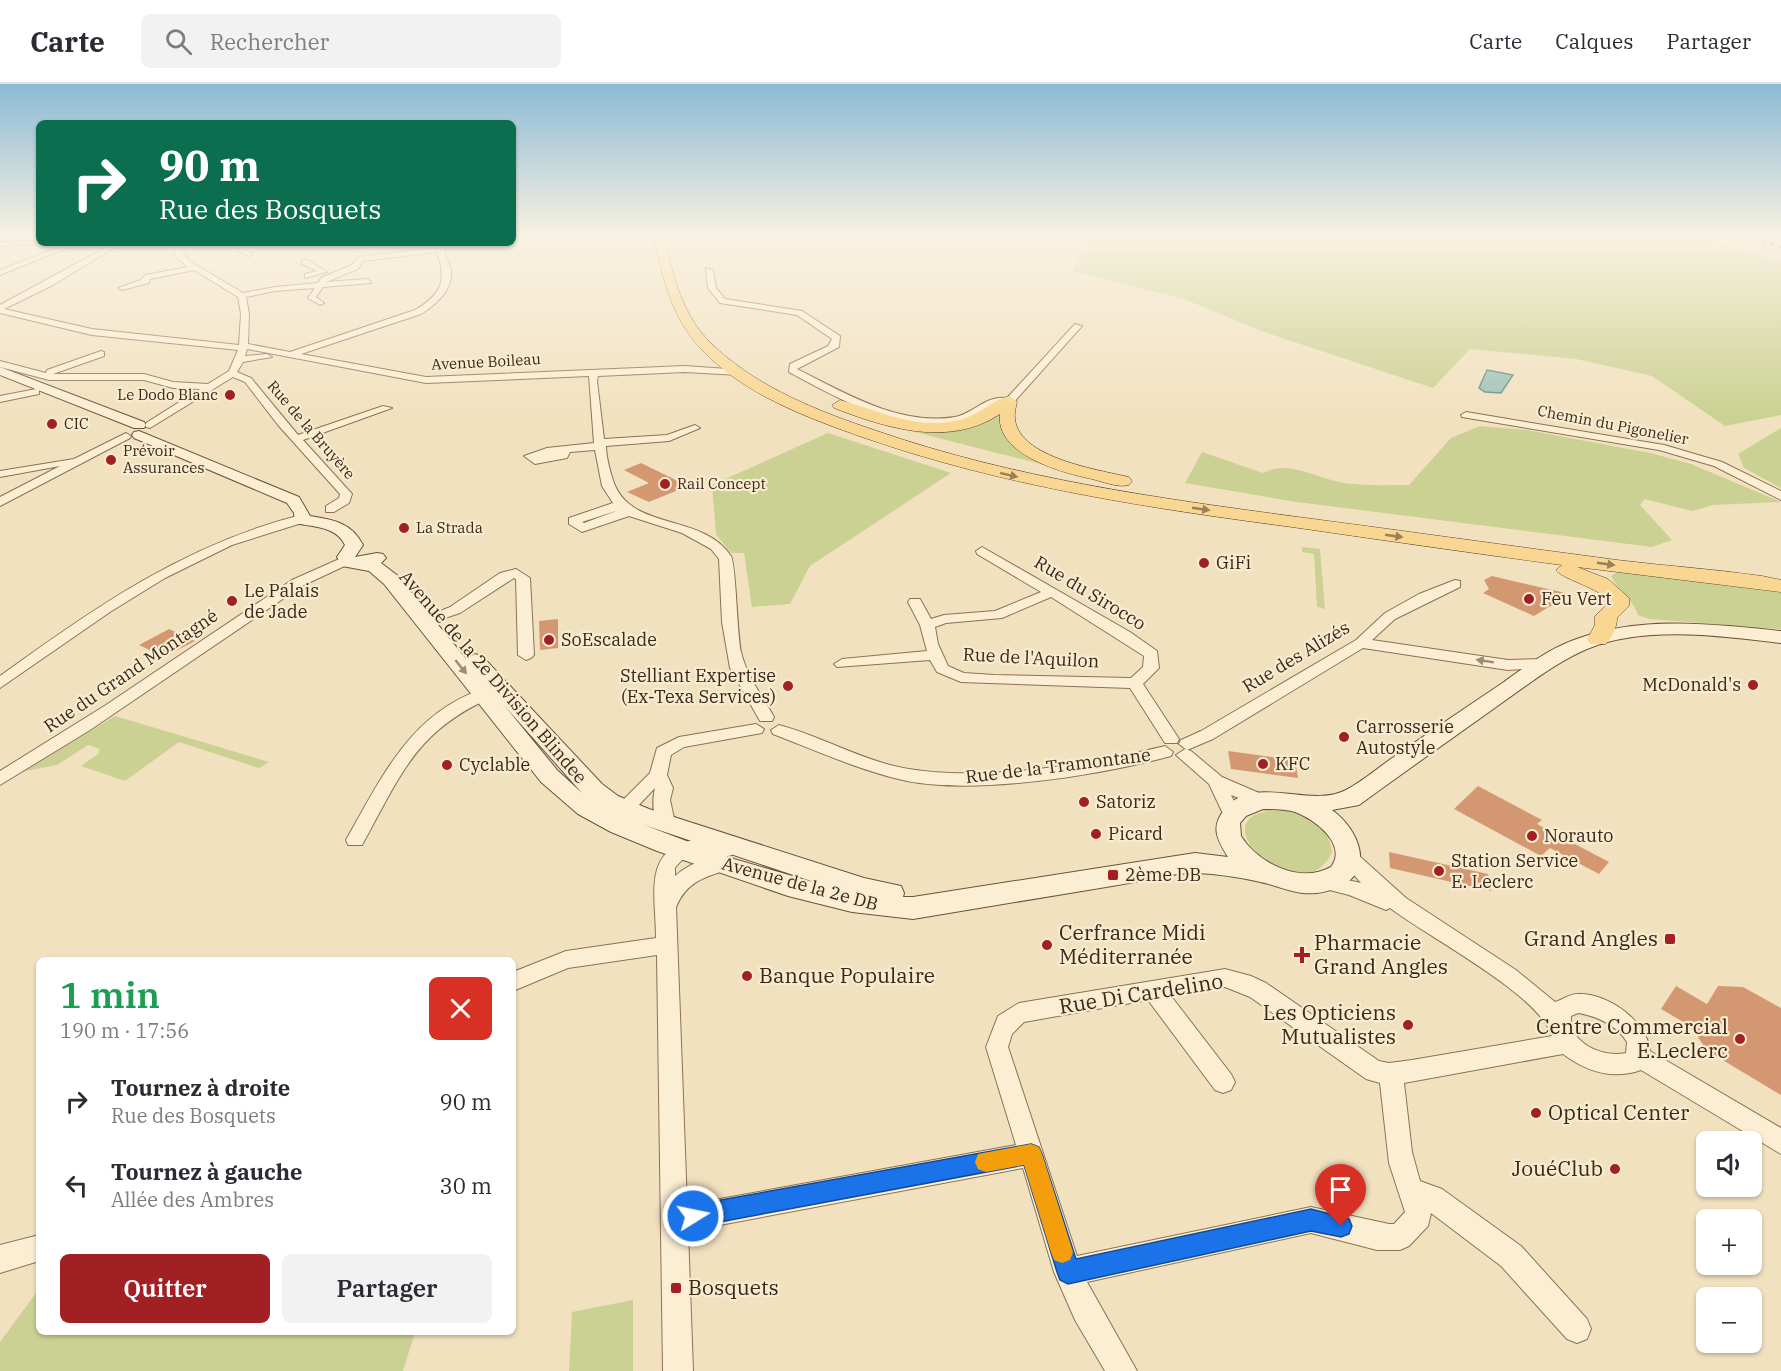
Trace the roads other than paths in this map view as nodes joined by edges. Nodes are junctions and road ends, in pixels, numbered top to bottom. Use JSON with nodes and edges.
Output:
{"nodes":[{"id":1,"x":27,"y":295,"type":"edge"},
{"id":2,"x":247,"y":295,"type":"edge"},
{"id":3,"x":314,"y":295,"type":"edge"},
{"id":4,"x":437,"y":295,"type":"edge"},
{"id":5,"x":673,"y":295,"type":"edge"},
{"id":6,"x":686,"y":295,"type":"edge"},
{"id":7,"x":716,"y":295,"type":"edge"},
{"id":8,"x":242,"y":296,"type":"joint"},
{"id":9,"x":320,"y":303,"type":"dead end"},
{"id":10,"x":0,"y":309,"type":"edge"},
{"id":11,"x":1078,"y":326,"type":"dead end"},
{"id":12,"x":712,"y":352,"type":"junction"},
{"id":13,"x":101,"y":354,"type":"dead end"},
{"id":14,"x":266,"y":354,"type":"junction"},
{"id":15,"x":291,"y":354,"type":"junction"},
{"id":16,"x":240,"y":356,"type":"junction"},
{"id":17,"x":0,"y":364,"type":"edge"},
{"id":18,"x":685,"y":369,"type":"junction"},
{"id":19,"x":0,"y":371,"type":"edge"},
{"id":20,"x":739,"y":372,"type":"junction"},
{"id":21,"x":594,"y":373,"type":"junction"},
{"id":22,"x":43,"y":374,"type":"junction"},
{"id":23,"x":0,"y":376,"type":"edge"},
{"id":24,"x":782,"y":382,"type":"junction"},
{"id":25,"x":213,"y":387,"type":"junction"},
{"id":26,"x":36,"y":392,"type":"junction"},
{"id":27,"x":0,"y":399,"type":"edge"},
{"id":28,"x":1009,"y":401,"type":"junction"},
{"id":29,"x":387,"y":408,"type":"dead end"},
{"id":30,"x":1466,"y":415,"type":"dead end"},
{"id":31,"x":695,"y":428,"type":"dead end"},
{"id":32,"x":138,"y":430,"type":"junction"},
{"id":33,"x":296,"y":439,"type":"junction"},
{"id":34,"x":601,"y":445,"type":"junction"},
{"id":35,"x":565,"y":450,"type":"dead end"},
{"id":36,"x":80,"y":460,"type":"junction"},
{"id":37,"x":0,"y":474,"type":"edge"},
{"id":38,"x":1153,"y":488,"type":"junction"},
{"id":39,"x":1781,"y":496,"type":"edge"},
{"id":40,"x":0,"y":502,"type":"edge"},
{"id":41,"x":313,"y":512,"type":"junction"},
{"id":42,"x":1437,"y":542,"type":"junction"},
{"id":43,"x":982,"y":551,"type":"dead end"},
{"id":44,"x":363,"y":560,"type":"junction"},
{"id":45,"x":1781,"y":574,"type":"edge"},
{"id":46,"x":1455,"y":584,"type":"dead end"},
{"id":47,"x":1781,"y":586,"type":"edge"},
{"id":48,"x":1050,"y":592,"type":"junction"},
{"id":49,"x":915,"y":602,"type":"dead end"},
{"id":50,"x":431,"y":619,"type":"junction"},
{"id":51,"x":927,"y":625,"type":"junction"},
{"id":52,"x":1781,"y":637,"type":"edge"},
{"id":53,"x":1598,"y":639,"type":"junction"},
{"id":54,"x":1361,"y":643,"type":"junction"},
{"id":55,"x":525,"y":655,"type":"dead end"},
{"id":56,"x":936,"y":655,"type":"junction"},
{"id":57,"x":842,"y":664,"type":"dead end"},
{"id":58,"x":1543,"y":664,"type":"junction"},
{"id":59,"x":0,"y":683,"type":"edge"},
{"id":60,"x":1135,"y":683,"type":"junction"},
{"id":61,"x":492,"y":692,"type":"junction"},
{"id":62,"x":761,"y":723,"type":"junction"},
{"id":63,"x":1177,"y":747,"type":"junction"},
{"id":64,"x":658,"y":775,"type":"junction"},
{"id":65,"x":0,"y":779,"type":"edge"},
{"id":66,"x":1216,"y":781,"type":"junction"},
{"id":67,"x":1350,"y":799,"type":"junction"},
{"id":68,"x":1260,"y":800,"type":"junction"},
{"id":69,"x":1301,"y":805,"type":"junction"},
{"id":70,"x":625,"y":810,"type":"junction"},
{"id":71,"x":1230,"y":824,"type":"junction"},
{"id":72,"x":1341,"y":831,"type":"junction"},
{"id":73,"x":355,"y":840,"type":"dead end"},
{"id":74,"x":677,"y":842,"type":"junction"},
{"id":75,"x":1349,"y":858,"type":"junction"},
{"id":76,"x":1195,"y":863,"type":"junction"},
{"id":77,"x":1259,"y":871,"type":"junction"},
{"id":78,"x":845,"y":882,"type":"joint"},
{"id":79,"x":1325,"y":882,"type":"junction"},
{"id":80,"x":970,"y":898,"type":"junction"},
{"id":81,"x":1403,"y":910,"type":"junction"},
{"id":82,"x":665,"y":945,"type":"junction"},
{"id":83,"x":516,"y":981,"type":"edge"},
{"id":84,"x":1152,"y":989,"type":"junction"},
{"id":85,"x":1564,"y":1012,"type":"junction"},
{"id":86,"x":1568,"y":1043,"type":"junction"},
{"id":87,"x":1639,"y":1056,"type":"junction"},
{"id":88,"x":1389,"y":1074,"type":"junction"},
{"id":89,"x":1223,"y":1082,"type":"dead end"},
{"id":90,"x":1781,"y":1142,"type":"edge"},
{"id":91,"x":1031,"y":1154,"type":"junction"},
{"id":92,"x":1413,"y":1191,"type":"junction"},
{"id":93,"x":674,"y":1220,"type":"junction"},
{"id":94,"x":36,"y":1249,"type":"edge"},
{"id":95,"x":0,"y":1260,"type":"edge"},
{"id":96,"x":1068,"y":1272,"type":"junction"},
{"id":97,"x":1577,"y":1329,"type":"dead end"},
{"id":98,"x":678,"y":1371,"type":"edge"},
{"id":99,"x":1122,"y":1371,"type":"edge"}],
"edges":[{"from":1,"to":10,"type":"street"},
{"from":2,"to":8,"type":"street"},
{"from":3,"to":9,"type":"street"},
{"from":4,"to":15,"type":"street"},
{"from":5,"to":12,"type":"main road"},
{"from":6,"to":24,"type":"main road"},
{"from":7,"to":28,"type":"street"},
{"from":8,"to":16,"type":"street"},
{"from":10,"to":16,"type":"street"},
{"from":11,"to":28,"type":"street"},
{"from":12,"to":18,"type":"street","name":"Avenue Boileau"},
{"from":12,"to":20,"type":"main road"},
{"from":13,"to":22,"type":"street"},
{"from":14,"to":15,"type":"street"},
{"from":14,"to":16,"type":"street"},
{"from":14,"to":16,"type":"street"},
{"from":15,"to":21,"type":"street","name":"Avenue Boileau"},
{"from":16,"to":25,"type":"street"},
{"from":16,"to":33,"type":"street","name":"Rue de la Bruyère"},
{"from":17,"to":22,"type":"street"},
{"from":18,"to":20,"type":"street","name":"Avenue Boileau"},
{"from":18,"to":21,"type":"street","name":"Avenue Boileau"},
{"from":19,"to":32,"type":"main road"},
{"from":20,"to":42,"type":"main road","one_way":true},
{"from":21,"to":34,"type":"street"},
{"from":22,"to":25,"type":"street"},
{"from":23,"to":26,"type":"main road"},
{"from":24,"to":28,"type":"main road"},
{"from":24,"to":38,"type":"main road"},
{"from":25,"to":32,"type":"street"},
{"from":26,"to":27,"type":"street"},
{"from":26,"to":32,"type":"main road"},
{"from":28,"to":38,"type":"main road"},
{"from":29,"to":33,"type":"street"},
{"from":30,"to":39,"type":"street","name":"Chemin du Pigonelier"},
{"from":31,"to":34,"type":"street"},
{"from":32,"to":36,"type":"street"},
{"from":32,"to":41,"type":"main road"},
{"from":33,"to":41,"type":"street","name":"Rue de la Bruyère"},
{"from":34,"to":35,"type":"street"},
{"from":34,"to":62,"type":"street"},
{"from":36,"to":37,"type":"street"},
{"from":36,"to":40,"type":"street"},
{"from":38,"to":45,"type":"main road"},
{"from":41,"to":44,"type":"main road"},
{"from":41,"to":44,"type":"main road"},
{"from":41,"to":59,"type":"street"},
{"from":42,"to":47,"type":"main road","one_way":true},
{"from":42,"to":53,"type":"main road"},
{"from":43,"to":48,"type":"street","name":"Rue du Sirocco"},
{"from":44,"to":50,"type":"main road","name":"Avenue de la 2e Division Blindee"},
{"from":44,"to":65,"type":"street","name":"Rue du Grand Montagné"},
{"from":46,"to":54,"type":"street","name":"Rue des Alizés"},
{"from":48,"to":51,"type":"street","name":"Rue de l'Aquilon"},
{"from":48,"to":60,"type":"street","name":"Rue du Sirocco"},
{"from":49,"to":51,"type":"street","name":"Rue de l'Aquilon"},
{"from":50,"to":55,"type":"street"},
{"from":50,"to":61,"type":"main road","name":"Avenue de la 2e Division Blindee"},
{"from":51,"to":56,"type":"street","name":"Rue de l'Aquilon"},
{"from":52,"to":53,"type":"main road"},
{"from":53,"to":58,"type":"main road"},
{"from":58,"to":54,"type":"street","one_way":true},
{"from":54,"to":63,"type":"street","name":"Rue des Alizés"},
{"from":56,"to":57,"type":"street","name":"Rue de l'Aquilon"},
{"from":56,"to":60,"type":"street","name":"Rue de l'Aquilon"},
{"from":58,"to":67,"type":"main road"},
{"from":60,"to":63,"type":"street"},
{"from":61,"to":70,"type":"main road","name":"Avenue de la 2e Division Blindee"},
{"from":61,"to":70,"type":"main road","name":"Avenue de la 2e Division Blindee"},
{"from":61,"to":73,"type":"street"},
{"from":62,"to":63,"type":"street","name":"Rue de la Tramontane"},
{"from":62,"to":64,"type":"street"},
{"from":63,"to":66,"type":"street"},
{"from":64,"to":70,"type":"street"},
{"from":64,"to":74,"type":"street"},
{"from":66,"to":68,"type":"street"},
{"from":66,"to":71,"type":"street"},
{"from":67,"to":69,"type":"main road"},
{"from":67,"to":72,"type":"main road"},
{"from":68,"to":69,"type":"main road"},
{"from":68,"to":71,"type":"main road"},
{"from":69,"to":72,"type":"main road"},
{"from":70,"to":74,"type":"main road","name":"Avenue de la 2e Division Blindee"},
{"from":71,"to":76,"type":"main road"},
{"from":71,"to":77,"type":"main road"},
{"from":72,"to":75,"type":"main road"},
{"from":74,"to":78,"type":"main road","name":"Avenue de la 2e Division Blindee"},
{"from":74,"to":80,"type":"main road","name":"Avenue de la 2e DB"},
{"from":74,"to":82,"type":"street"},
{"from":75,"to":79,"type":"main road"},
{"from":75,"to":81,"type":"street"},
{"from":76,"to":77,"type":"main road"},
{"from":76,"to":80,"type":"main road"},
{"from":77,"to":79,"type":"main road"},
{"from":78,"to":80,"type":"main road","name":"Avenue de la 2e DB"},
{"from":79,"to":81,"type":"street"},
{"from":81,"to":85,"type":"street"},
{"from":82,"to":83,"type":"street"},
{"from":82,"to":93,"type":"street"},
{"from":84,"to":88,"type":"street","name":"Rue Di Cardelino"},
{"from":84,"to":89,"type":"street"},
{"from":84,"to":91,"type":"street","name":"Rue Di Cardelino"},
{"from":85,"to":86,"type":"street"},
{"from":85,"to":87,"type":"street"},
{"from":86,"to":87,"type":"street"},
{"from":86,"to":88,"type":"street","name":"Rue Di Cardelino"},
{"from":87,"to":90,"type":"street"},
{"from":88,"to":92,"type":"street"},
{"from":91,"to":93,"type":"street"},
{"from":91,"to":96,"type":"street"},
{"from":92,"to":96,"type":"street"},
{"from":92,"to":97,"type":"street"},
{"from":93,"to":98,"type":"street"},
{"from":94,"to":95,"type":"street"},
{"from":96,"to":99,"type":"street"}]}
